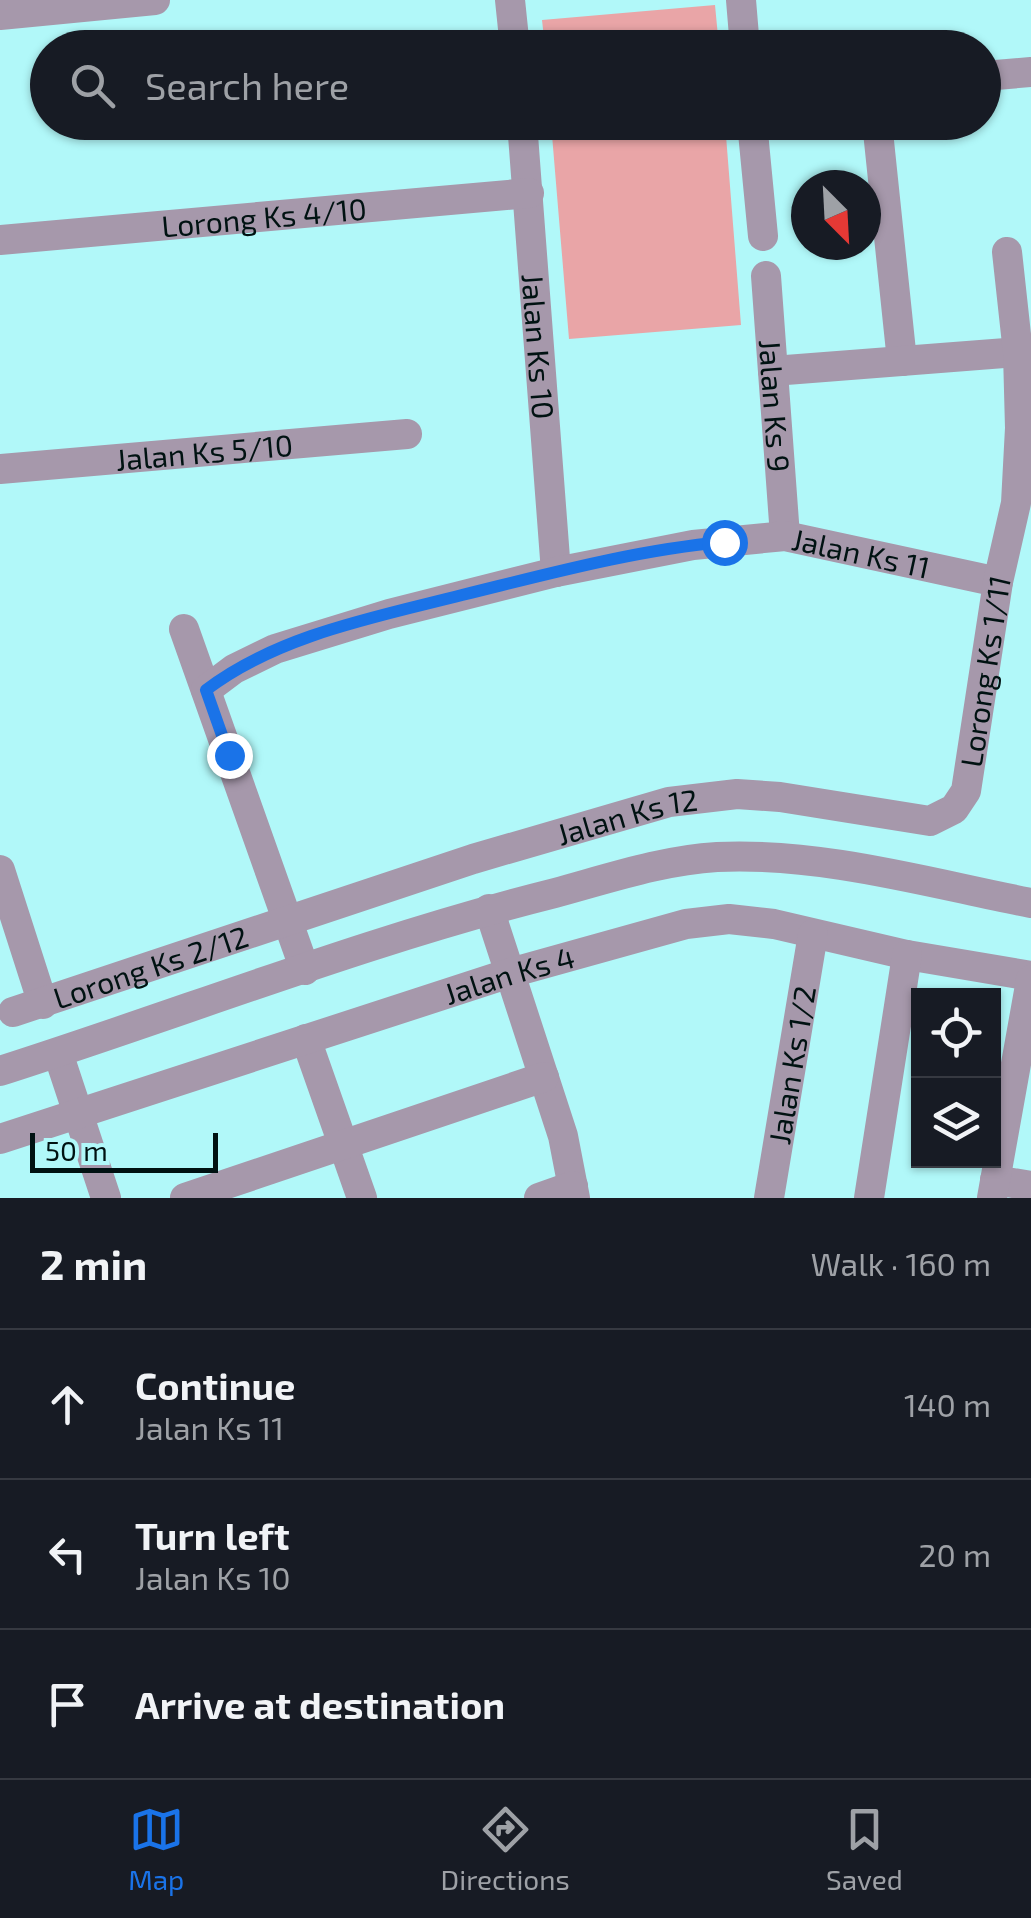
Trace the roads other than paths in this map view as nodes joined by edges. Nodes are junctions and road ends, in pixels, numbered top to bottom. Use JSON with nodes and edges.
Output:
{"nodes":[{"id":1,"x":156,"y":0,"type":"edge"},
{"id":2,"x":510,"y":0,"type":"edge"},
{"id":3,"x":741,"y":0,"type":"edge"},
{"id":4,"x":0,"y":15,"type":"edge"},
{"id":5,"x":512,"y":30,"type":"edge"},
{"id":6,"x":744,"y":30,"type":"edge"},
{"id":7,"x":1031,"y":72,"type":"edge"},
{"id":8,"x":1001,"y":75,"type":"edge"},
{"id":9,"x":524,"y":140,"type":"edge"},
{"id":10,"x":754,"y":140,"type":"edge"},
{"id":11,"x":879,"y":140,"type":"edge"},
{"id":12,"x":530,"y":192,"type":"junction"},
{"id":13,"x":763,"y":236,"type":"dead end"},
{"id":14,"x":0,"y":240,"type":"edge"},
{"id":15,"x":1007,"y":252,"type":"dead end"},
{"id":16,"x":766,"y":276,"type":"dead end"},
{"id":17,"x":1024,"y":352,"type":"edge"},
{"id":18,"x":902,"y":361,"type":"junction"},
{"id":19,"x":773,"y":371,"type":"junction"},
{"id":20,"x":407,"y":434,"type":"dead end"},
{"id":21,"x":0,"y":469,"type":"edge"},
{"id":22,"x":785,"y":536,"type":"junction"},
{"id":23,"x":556,"y":572,"type":"junction"},
{"id":24,"x":998,"y":582,"type":"junction"},
{"id":25,"x":184,"y":629,"type":"dead end"},
{"id":26,"x":206,"y":690,"type":"junction"},
{"id":27,"x":966,"y":791,"type":"joint"},
{"id":28,"x":0,"y":870,"type":"edge"},
{"id":29,"x":1031,"y":904,"type":"edge"},
{"id":30,"x":489,"y":909,"type":"junction"},
{"id":31,"x":288,"y":920,"type":"junction"},
{"id":32,"x":813,"y":934,"type":"junction"},
{"id":33,"x":906,"y":955,"type":"junction"},
{"id":34,"x":305,"y":970,"type":"junction"},
{"id":35,"x":510,"y":974,"type":"junction"},
{"id":36,"x":1031,"y":978,"type":"edge"},
{"id":37,"x":43,"y":1004,"type":"junction"},
{"id":38,"x":13,"y":1012,"type":"dead end"},
{"id":39,"x":306,"y":1040,"type":"junction"},
{"id":40,"x":58,"y":1052,"type":"junction"},
{"id":41,"x":0,"y":1071,"type":"edge"},
{"id":42,"x":544,"y":1077,"type":"junction"},
{"id":43,"x":1021,"y":1093,"type":"edge"},
{"id":44,"x":78,"y":1113,"type":"junction"},
{"id":45,"x":0,"y":1139,"type":"edge"},
{"id":46,"x":343,"y":1145,"type":"junction"},
{"id":47,"x":1031,"y":1186,"type":"edge"},
{"id":48,"x":994,"y":1189,"type":"edge"},
{"id":49,"x":574,"y":1192,"type":"edge"},
{"id":50,"x":106,"y":1198,"type":"edge"},
{"id":51,"x":186,"y":1198,"type":"edge"},
{"id":52,"x":362,"y":1198,"type":"edge"},
{"id":53,"x":539,"y":1198,"type":"edge"},
{"id":54,"x":769,"y":1198,"type":"edge"},
{"id":55,"x":869,"y":1198,"type":"edge"}],
"edges":[{"from":1,"to":4,"type":"street"},
{"from":2,"to":5,"type":"street"},
{"from":3,"to":6,"type":"street"},
{"from":7,"to":8,"type":"street"},
{"from":9,"to":12,"type":"street","name":"Jalan Ks 10"},
{"from":10,"to":13,"type":"street"},
{"from":11,"to":18,"type":"street"},
{"from":12,"to":14,"type":"street","name":"Lorong Ks 4/10"},
{"from":12,"to":23,"type":"street","name":"Jalan Ks 10"},
{"from":15,"to":17,"type":"street","name":"Lorong Ks 1/11"},
{"from":16,"to":19,"type":"street","name":"Jalan Ks 9"},
{"from":17,"to":18,"type":"street"},
{"from":17,"to":24,"type":"street","name":"Lorong Ks 1/11"},
{"from":18,"to":19,"type":"street"},
{"from":19,"to":22,"type":"street","name":"Jalan Ks 9"},
{"from":20,"to":21,"type":"street","name":"Jalan Ks 5/10"},
{"from":22,"to":23,"type":"street","name":"Jalan Ks 11"},
{"from":22,"to":24,"type":"street","name":"Jalan Ks 11"},
{"from":23,"to":26,"type":"street","name":"Jalan Ks 11"},
{"from":24,"to":27,"type":"street","name":"Lorong Ks 1/11"},
{"from":25,"to":26,"type":"street"},
{"from":26,"to":31,"type":"street"},
{"from":27,"to":31,"type":"street","name":"Jalan Ks 12"},
{"from":28,"to":37,"type":"street"},
{"from":29,"to":30,"type":"street"},
{"from":30,"to":34,"type":"street"},
{"from":30,"to":35,"type":"street"},
{"from":31,"to":34,"type":"street"},
{"from":31,"to":37,"type":"street","name":"Lorong Ks 2/12"},
{"from":32,"to":33,"type":"street","name":"Jalan Ks 4"},
{"from":32,"to":35,"type":"street","name":"Jalan Ks 4"},
{"from":32,"to":54,"type":"street","name":"Jalan Ks 1/2"},
{"from":33,"to":36,"type":"street","name":"Jalan Ks 4"},
{"from":33,"to":55,"type":"street"},
{"from":34,"to":40,"type":"street"},
{"from":35,"to":39,"type":"street","name":"Jalan Ks 4"},
{"from":35,"to":42,"type":"street"},
{"from":36,"to":43,"type":"street"},
{"from":37,"to":38,"type":"street","name":"Lorong Ks 2/12"},
{"from":39,"to":44,"type":"street","name":"Jalan Ks 4"},
{"from":39,"to":46,"type":"street"},
{"from":40,"to":41,"type":"street"},
{"from":40,"to":44,"type":"street"},
{"from":42,"to":46,"type":"street"},
{"from":42,"to":49,"type":"street"},
{"from":43,"to":48,"type":"street"},
{"from":44,"to":45,"type":"street","name":"Jalan Ks 4"},
{"from":44,"to":50,"type":"street"},
{"from":46,"to":51,"type":"street"},
{"from":46,"to":52,"type":"street"},
{"from":47,"to":48,"type":"street"},
{"from":49,"to":53,"type":"street"}]}
